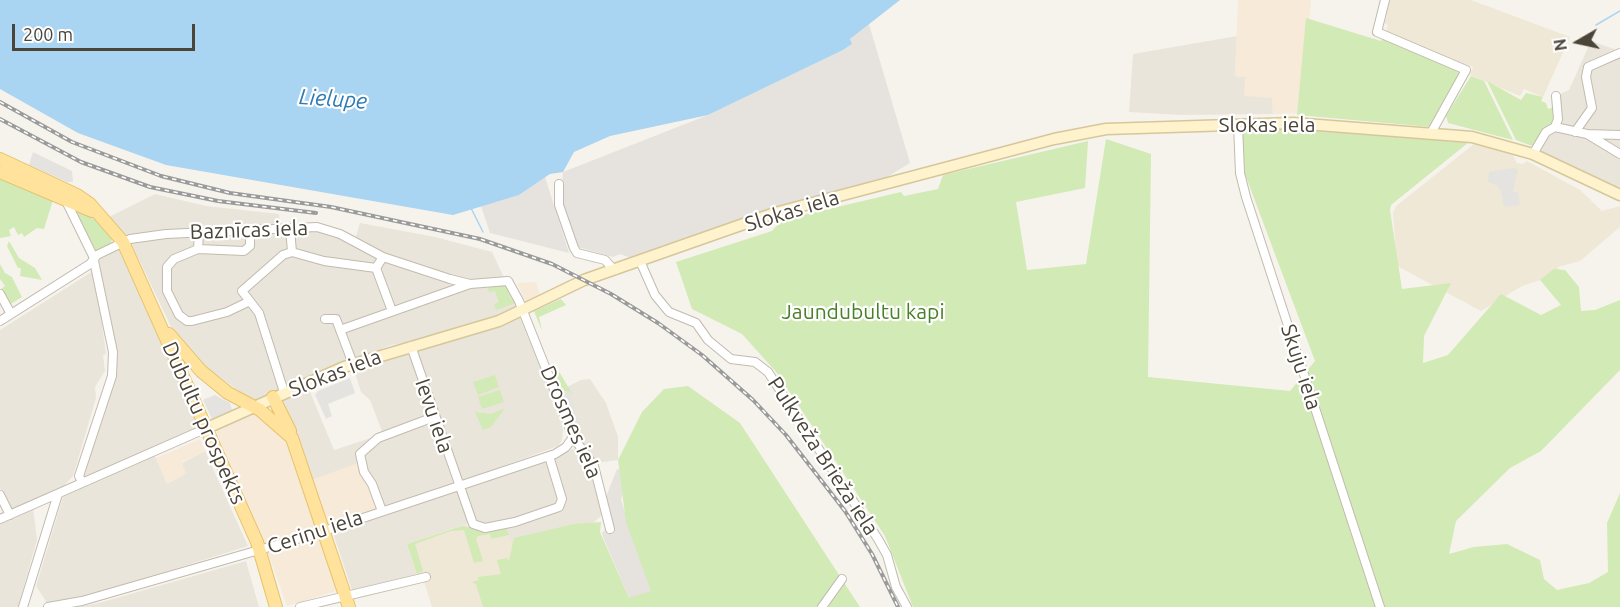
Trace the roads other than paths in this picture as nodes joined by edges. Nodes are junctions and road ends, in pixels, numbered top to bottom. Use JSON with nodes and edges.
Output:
{"nodes":[{"id":1,"x":1385,"y":0,"type":"edge"},
{"id":2,"x":1620,"y":53,"type":"edge"},
{"id":3,"x":1556,"y":96,"type":"dead end"},
{"id":4,"x":1238,"y":124,"type":"junction"},
{"id":5,"x":1555,"y":127,"type":"junction"},
{"id":6,"x":1575,"y":132,"type":"junction"},
{"id":7,"x":1431,"y":133,"type":"junction"},
{"id":8,"x":1587,"y":134,"type":"junction"},
{"id":9,"x":1620,"y":135,"type":"edge"},
{"id":10,"x":1533,"y":154,"type":"junction"},
{"id":11,"x":1620,"y":154,"type":"edge"},
{"id":12,"x":0,"y":159,"type":"edge"},
{"id":13,"x":0,"y":172,"type":"edge"},
{"id":14,"x":559,"y":184,"type":"dead end"},
{"id":15,"x":1620,"y":195,"type":"edge"},
{"id":16,"x":66,"y":201,"type":"junction"},
{"id":17,"x":96,"y":212,"type":"junction"},
{"id":18,"x":290,"y":228,"type":"junction"},
{"id":19,"x":250,"y":232,"type":"junction"},
{"id":20,"x":199,"y":233,"type":"junction"},
{"id":21,"x":123,"y":242,"type":"junction"},
{"id":22,"x":198,"y":249,"type":"junction"},
{"id":23,"x":292,"y":252,"type":"junction"},
{"id":24,"x":383,"y":257,"type":"junction"},
{"id":25,"x":94,"y":259,"type":"junction"},
{"id":26,"x":640,"y":261,"type":"junction"},
{"id":27,"x":376,"y":268,"type":"junction"},
{"id":28,"x":614,"y":270,"type":"junction"},
{"id":29,"x":511,"y":283,"type":"joint"},
{"id":30,"x":470,"y":284,"type":"junction"},
{"id":31,"x":0,"y":294,"type":"edge"},
{"id":32,"x":248,"y":302,"type":"junction"},
{"id":33,"x":522,"y":310,"type":"junction"},
{"id":34,"x":392,"y":311,"type":"junction"},
{"id":35,"x":11,"y":314,"type":"junction"},
{"id":36,"x":325,"y":319,"type":"dead end"},
{"id":37,"x":0,"y":321,"type":"edge"},
{"id":38,"x":340,"y":330,"type":"junction"},
{"id":39,"x":411,"y":346,"type":"junction"},
{"id":40,"x":184,"y":362,"type":"junction"},
{"id":41,"x":352,"y":364,"type":"junction"},
{"id":42,"x":279,"y":394,"type":"junction"},
{"id":43,"x":253,"y":406,"type":"junction"},
{"id":44,"x":434,"y":417,"type":"junction"},
{"id":45,"x":207,"y":428,"type":"junction"},
{"id":46,"x":573,"y":437,"type":"junction"},
{"id":47,"x":292,"y":438,"type":"junction"},
{"id":48,"x":549,"y":456,"type":"junction"},
{"id":49,"x":82,"y":482,"type":"junction"},
{"id":50,"x":458,"y":486,"type":"junction"},
{"id":51,"x":58,"y":494,"type":"junction"},
{"id":52,"x":0,"y":495,"type":"edge"},
{"id":53,"x":382,"y":511,"type":"junction"},
{"id":54,"x":10,"y":514,"type":"junction"},
{"id":55,"x":0,"y":519,"type":"edge"},
{"id":56,"x":610,"y":529,"type":"dead end"},
{"id":57,"x":325,"y":530,"type":"junction"},
{"id":58,"x":259,"y":550,"type":"junction"},
{"id":59,"x":426,"y":577,"type":"dead end"},
{"id":60,"x":842,"y":579,"type":"dead end"},
{"id":61,"x":347,"y":602,"type":"edge"},
{"id":62,"x":23,"y":607,"type":"edge"},
{"id":63,"x":48,"y":607,"type":"edge"},
{"id":64,"x":276,"y":607,"type":"edge"},
{"id":65,"x":300,"y":607,"type":"edge"},
{"id":66,"x":822,"y":607,"type":"edge"},
{"id":67,"x":907,"y":607,"type":"edge"},
{"id":68,"x":1380,"y":607,"type":"edge"}],
"edges":[{"from":1,"to":7,"type":"street"},
{"from":2,"to":6,"type":"street"},
{"from":3,"to":5,"type":"street"},
{"from":4,"to":7,"type":"main road","name":"Slokas iela"},
{"from":4,"to":26,"type":"main road","name":"Slokas iela"},
{"from":4,"to":68,"type":"street","name":"Skuju iela"},
{"from":5,"to":6,"type":"street"},
{"from":5,"to":10,"type":"street"},
{"from":6,"to":8,"type":"street"},
{"from":7,"to":10,"type":"main road","name":"Slokas iela"},
{"from":8,"to":9,"type":"street"},
{"from":8,"to":11,"type":"street"},
{"from":10,"to":15,"type":"main road","name":"Slokas iela"},
{"from":12,"to":17,"type":"main road","name":"Dubultu prospekts"},
{"from":13,"to":16,"type":"main road"},
{"from":14,"to":28,"type":"street"},
{"from":16,"to":17,"type":"main road"},
{"from":16,"to":25,"type":"street"},
{"from":17,"to":21,"type":"main road","name":"Dubultu prospekts"},
{"from":18,"to":19,"type":"street","name":"Baznīcas iela"},
{"from":18,"to":23,"type":"street"},
{"from":18,"to":24,"type":"street","name":"Baznīcas iela"},
{"from":19,"to":20,"type":"street","name":"Baznīcas iela"},
{"from":19,"to":22,"type":"street"},
{"from":20,"to":21,"type":"street","name":"Baznīcas iela"},
{"from":20,"to":22,"type":"street"},
{"from":21,"to":25,"type":"street","name":"Baznīcas iela"},
{"from":21,"to":40,"type":"main road","name":"Dubultu prospekts"},
{"from":22,"to":32,"type":"street"},
{"from":23,"to":27,"type":"street"},
{"from":23,"to":32,"type":"street"},
{"from":24,"to":27,"type":"street"},
{"from":24,"to":30,"type":"street","name":"Baznīcas iela"},
{"from":25,"to":35,"type":"street","name":"Baznīcas iela"},
{"from":25,"to":49,"type":"street"},
{"from":26,"to":28,"type":"main road","name":"Slokas iela"},
{"from":26,"to":67,"type":"street","name":"Pulkveža Brieža iela"},
{"from":27,"to":34,"type":"street"},
{"from":28,"to":33,"type":"main road","name":"Slokas iela"},
{"from":29,"to":30,"type":"street","name":"Baznīcas iela"},
{"from":29,"to":33,"type":"street","name":"Drosmes iela"},
{"from":30,"to":34,"type":"street"},
{"from":31,"to":35,"type":"street"},
{"from":32,"to":42,"type":"street"},
{"from":33,"to":39,"type":"main road","name":"Slokas iela"},
{"from":33,"to":46,"type":"street","name":"Drosmes iela"},
{"from":34,"to":38,"type":"street"},
{"from":35,"to":37,"type":"street","name":"Baznīcas iela"},
{"from":36,"to":38,"type":"street"},
{"from":38,"to":41,"type":"street"},
{"from":39,"to":41,"type":"main road","name":"Slokas iela"},
{"from":39,"to":44,"type":"street","name":"Ievu iela"},
{"from":40,"to":43,"type":"main road"},
{"from":40,"to":45,"type":"main road","name":"Dubultu prospekts"},
{"from":41,"to":42,"type":"main road","name":"Slokas iela"},
{"from":42,"to":43,"type":"main road","name":"Slokas iela"},
{"from":42,"to":47,"type":"main road"},
{"from":43,"to":45,"type":"main road","name":"Slokas iela"},
{"from":43,"to":47,"type":"main road"},
{"from":44,"to":50,"type":"street","name":"Ievu iela"},
{"from":44,"to":53,"type":"street"},
{"from":45,"to":49,"type":"street","name":"Slokas iela"},
{"from":45,"to":58,"type":"main road","name":"Dubultu prospekts"},
{"from":46,"to":48,"type":"street","name":"Ceriņu iela"},
{"from":46,"to":56,"type":"street","name":"Drosmes iela"},
{"from":47,"to":57,"type":"main road"},
{"from":48,"to":50,"type":"street","name":"Ceriņu iela"},
{"from":48,"to":50,"type":"street","name":"Ievu iela"},
{"from":49,"to":51,"type":"street","name":"Slokas iela"},
{"from":50,"to":53,"type":"street","name":"Ceriņu iela"},
{"from":51,"to":54,"type":"street","name":"Slokas iela"},
{"from":51,"to":62,"type":"street"},
{"from":52,"to":54,"type":"street"},
{"from":53,"to":57,"type":"street","name":"Ceriņu iela"},
{"from":54,"to":55,"type":"street","name":"Slokas iela"},
{"from":57,"to":58,"type":"street","name":"Ceriņu iela"},
{"from":57,"to":61,"type":"main road"},
{"from":58,"to":63,"type":"street","name":"Ceriņu iela"},
{"from":58,"to":64,"type":"main road","name":"Dubultu prospekts"},
{"from":59,"to":61,"type":"street"},
{"from":60,"to":66,"type":"street"},
{"from":61,"to":65,"type":"street"}]}
